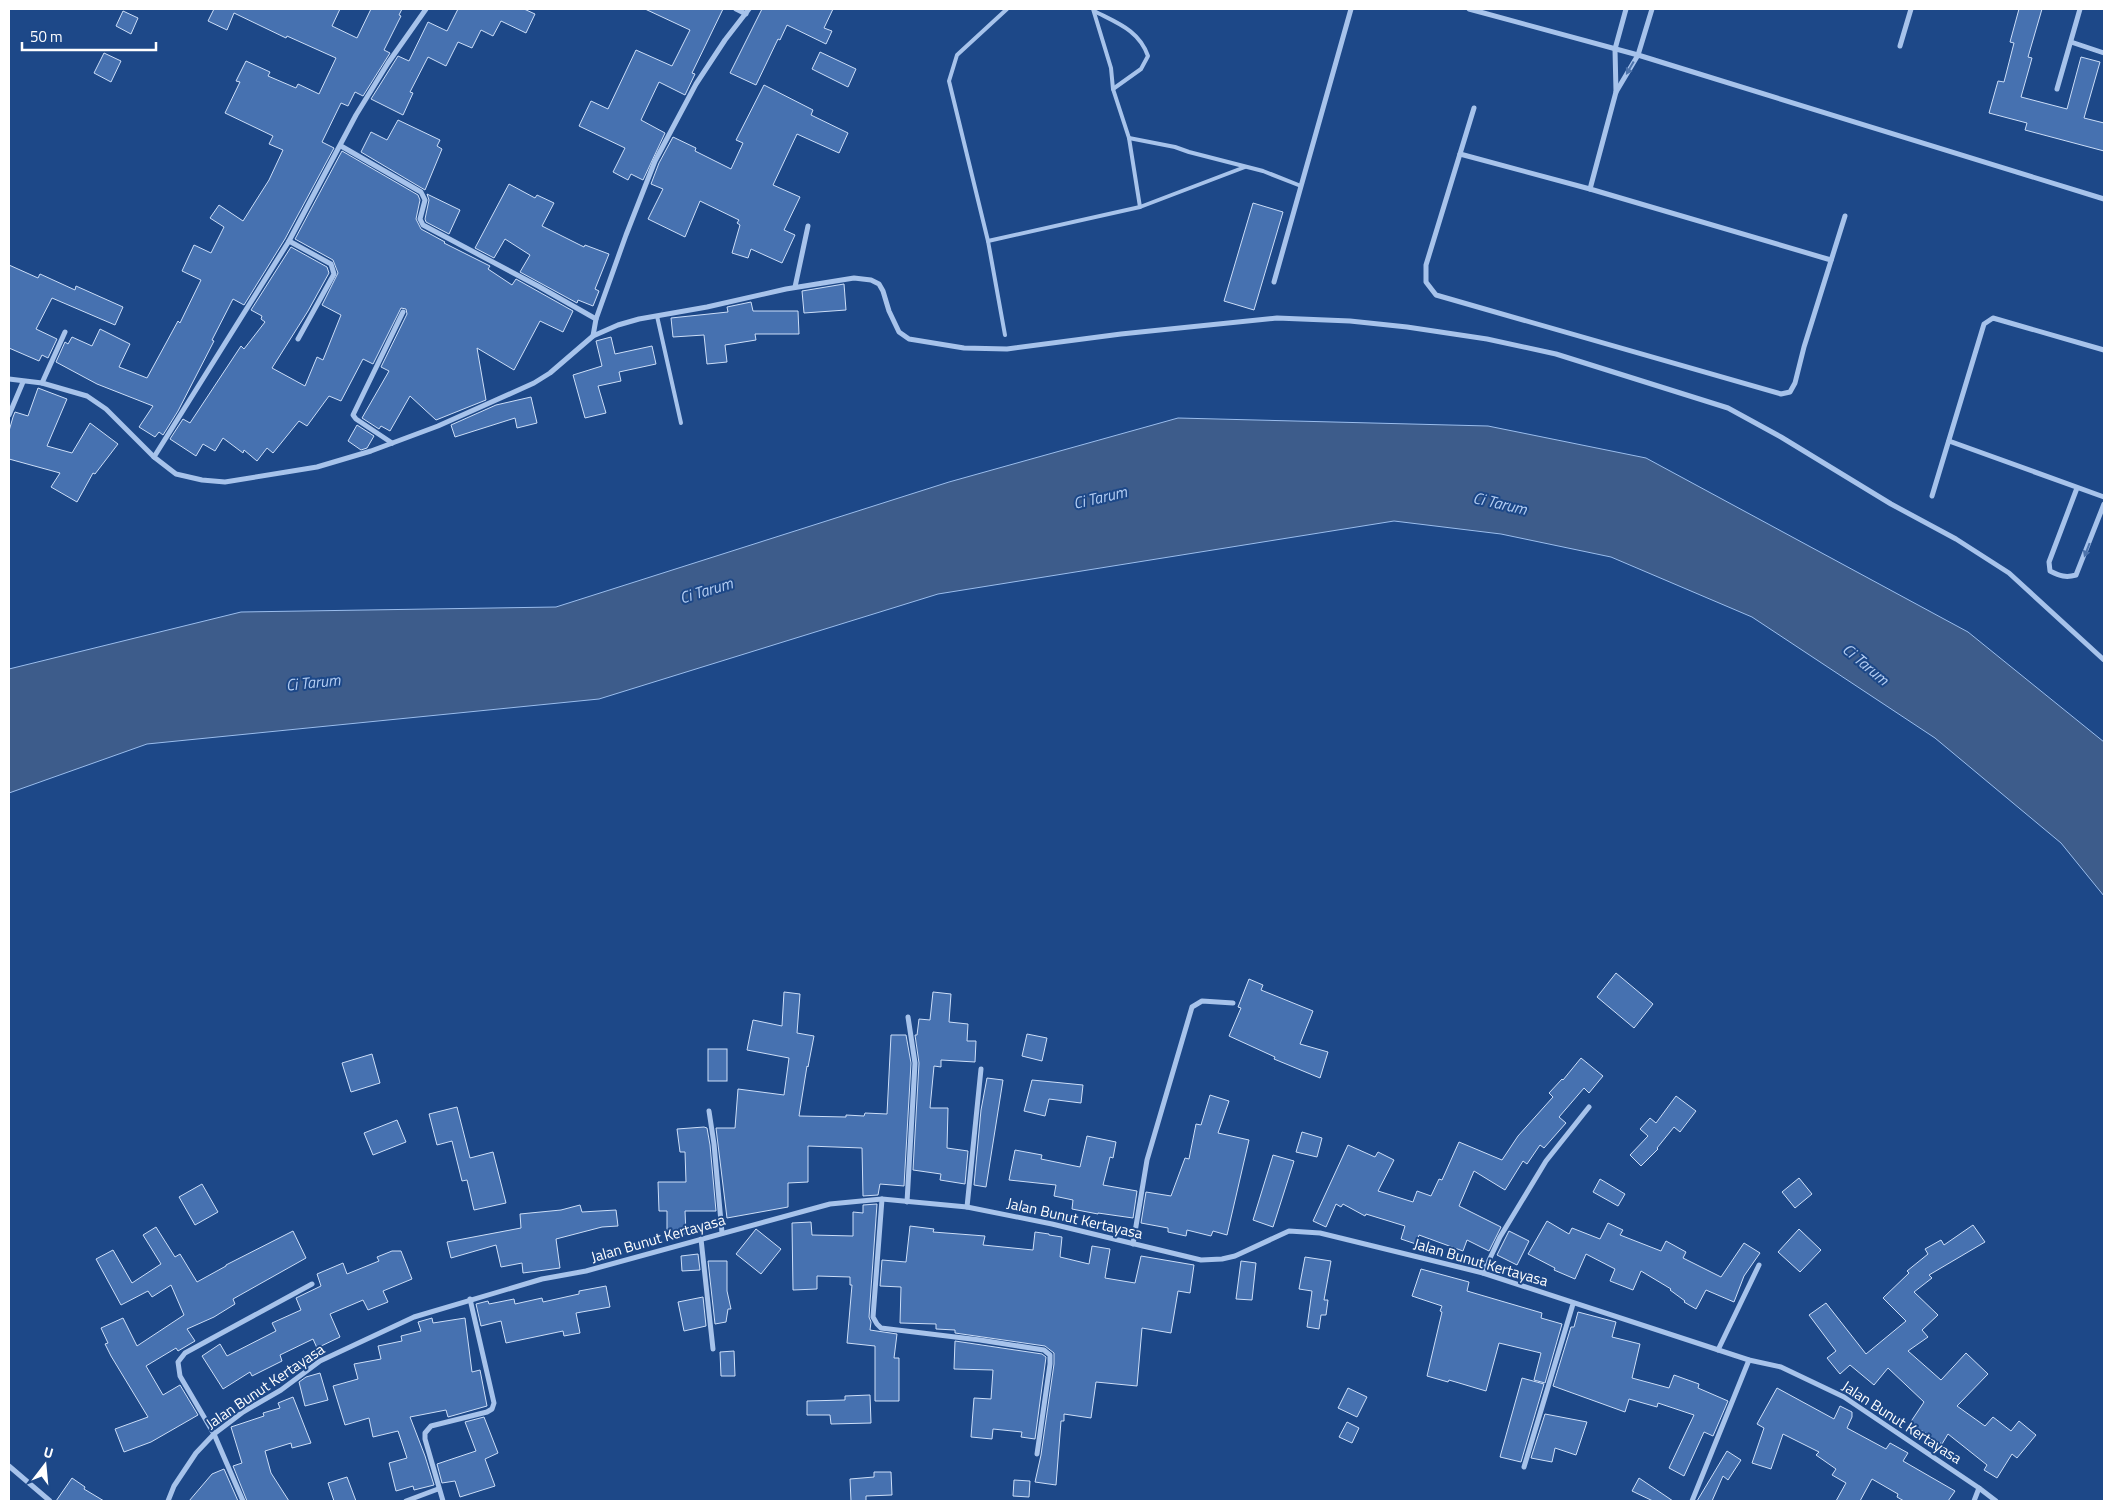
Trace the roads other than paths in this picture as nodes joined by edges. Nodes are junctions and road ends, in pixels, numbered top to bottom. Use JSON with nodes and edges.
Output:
{"nodes":[{"id":1,"x":426,"y":9,"type":"edge"},
{"id":2,"x":736,"y":9,"type":"edge"},
{"id":3,"x":1007,"y":9,"type":"edge"},
{"id":4,"x":1351,"y":9,"type":"edge"},
{"id":5,"x":1469,"y":9,"type":"edge"},
{"id":6,"x":1626,"y":9,"type":"edge"},
{"id":7,"x":1652,"y":9,"type":"edge"},
{"id":8,"x":1911,"y":9,"type":"edge"},
{"id":9,"x":2080,"y":9,"type":"edge"},
{"id":10,"x":1093,"y":10,"type":"edge"},
{"id":11,"x":747,"y":11,"type":"edge"},
{"id":12,"x":2071,"y":42,"type":"junction"},
{"id":13,"x":1900,"y":46,"type":"dead end"},
{"id":14,"x":1615,"y":49,"type":"junction"},
{"id":15,"x":2104,"y":53,"type":"edge"},
{"id":16,"x":1638,"y":55,"type":"junction"},
{"id":17,"x":1113,"y":89,"type":"junction"},
{"id":18,"x":2057,"y":89,"type":"dead end"},
{"id":19,"x":1616,"y":92,"type":"junction"},
{"id":20,"x":1474,"y":108,"type":"dead end"},
{"id":21,"x":1129,"y":138,"type":"junction"},
{"id":22,"x":341,"y":146,"type":"junction"},
{"id":23,"x":1460,"y":154,"type":"junction"},
{"id":24,"x":1245,"y":167,"type":"junction"},
{"id":25,"x":1301,"y":186,"type":"junction"},
{"id":26,"x":1590,"y":188,"type":"junction"},
{"id":27,"x":2104,"y":199,"type":"edge"},
{"id":28,"x":1140,"y":207,"type":"junction"},
{"id":29,"x":1845,"y":216,"type":"dead end"},
{"id":30,"x":808,"y":226,"type":"dead end"},
{"id":31,"x":289,"y":241,"type":"junction"},
{"id":32,"x":988,"y":241,"type":"junction"},
{"id":33,"x":1831,"y":260,"type":"junction"},
{"id":34,"x":1274,"y":282,"type":"dead end"},
{"id":35,"x":794,"y":288,"type":"junction"},
{"id":36,"x":403,"y":312,"type":"dead end"},
{"id":37,"x":657,"y":316,"type":"junction"},
{"id":38,"x":596,"y":319,"type":"junction"},
{"id":39,"x":66,"y":332,"type":"dead end"},
{"id":40,"x":1005,"y":335,"type":"dead end"},
{"id":41,"x":593,"y":336,"type":"junction"},
{"id":42,"x":298,"y":339,"type":"dead end"},
{"id":43,"x":2104,"y":350,"type":"edge"},
{"id":44,"x":9,"y":378,"type":"edge"},
{"id":45,"x":23,"y":382,"type":"junction"},
{"id":46,"x":42,"y":383,"type":"junction"},
{"id":47,"x":9,"y":415,"type":"edge"},
{"id":48,"x":681,"y":423,"type":"dead end"},
{"id":49,"x":1949,"y":441,"type":"junction"},
{"id":50,"x":392,"y":444,"type":"junction"},
{"id":51,"x":154,"y":457,"type":"junction"},
{"id":52,"x":2077,"y":488,"type":"junction"},
{"id":53,"x":1932,"y":496,"type":"dead end"},
{"id":54,"x":2104,"y":497,"type":"edge"},
{"id":55,"x":2104,"y":504,"type":"edge"},
{"id":56,"x":2104,"y":660,"type":"edge"},
{"id":57,"x":1233,"y":1003,"type":"dead end"},
{"id":58,"x":908,"y":1017,"type":"dead end"},
{"id":59,"x":981,"y":1069,"type":"dead end"},
{"id":60,"x":1588,"y":1107,"type":"dead end"},
{"id":61,"x":709,"y":1111,"type":"dead end"},
{"id":62,"x":882,"y":1199,"type":"junction"},
{"id":63,"x":907,"y":1202,"type":"junction"},
{"id":64,"x":967,"y":1207,"type":"junction"},
{"id":65,"x":722,"y":1233,"type":"junction"},
{"id":66,"x":701,"y":1239,"type":"junction"},
{"id":67,"x":1133,"y":1244,"type":"junction"},
{"id":68,"x":1759,"y":1265,"type":"dead end"},
{"id":69,"x":1483,"y":1273,"type":"junction"},
{"id":70,"x":312,"y":1284,"type":"dead end"},
{"id":71,"x":470,"y":1299,"type":"junction"},
{"id":72,"x":1573,"y":1304,"type":"junction"},
{"id":73,"x":713,"y":1349,"type":"dead end"},
{"id":74,"x":1718,"y":1350,"type":"junction"},
{"id":75,"x":1749,"y":1360,"type":"junction"},
{"id":76,"x":214,"y":1434,"type":"junction"},
{"id":77,"x":1037,"y":1454,"type":"dead end"},
{"id":78,"x":9,"y":1466,"type":"edge"},
{"id":79,"x":1524,"y":1467,"type":"dead end"},
{"id":80,"x":1979,"y":1488,"type":"junction"},
{"id":81,"x":438,"y":1489,"type":"junction"},
{"id":82,"x":50,"y":1501,"type":"edge"},
{"id":83,"x":168,"y":1501,"type":"edge"},
{"id":84,"x":243,"y":1501,"type":"edge"},
{"id":85,"x":406,"y":1501,"type":"edge"},
{"id":86,"x":443,"y":1501,"type":"edge"},
{"id":87,"x":1692,"y":1501,"type":"edge"},
{"id":88,"x":1974,"y":1501,"type":"edge"},
{"id":89,"x":1996,"y":1501,"type":"edge"}],
"edges":[{"from":1,"to":22,"type":"street"},
{"from":2,"to":11,"type":"street"},
{"from":3,"to":32,"type":"lane"},
{"from":4,"to":25,"type":"street"},
{"from":5,"to":14,"type":"street"},
{"from":6,"to":14,"type":"street"},
{"from":7,"to":16,"type":"street"},
{"from":8,"to":13,"type":"street"},
{"from":9,"to":12,"type":"street"},
{"from":10,"to":17,"type":"lane"},
{"from":10,"to":17,"type":"lane"},
{"from":11,"to":38,"type":"street"},
{"from":12,"to":15,"type":"street"},
{"from":12,"to":18,"type":"street"},
{"from":14,"to":16,"type":"street"},
{"from":14,"to":19,"type":"street"},
{"from":16,"to":19,"type":"street","one_way":true},
{"from":16,"to":27,"type":"street"},
{"from":17,"to":21,"type":"lane"},
{"from":19,"to":26,"type":"street"},
{"from":20,"to":23,"type":"street"},
{"from":21,"to":24,"type":"lane"},
{"from":21,"to":28,"type":"lane"},
{"from":22,"to":31,"type":"street"},
{"from":22,"to":38,"type":"street"},
{"from":23,"to":26,"type":"street"},
{"from":23,"to":33,"type":"street"},
{"from":24,"to":25,"type":"lane"},
{"from":24,"to":28,"type":"lane"},
{"from":25,"to":34,"type":"street"},
{"from":26,"to":33,"type":"street"},
{"from":28,"to":32,"type":"lane"},
{"from":29,"to":33,"type":"street"},
{"from":30,"to":35,"type":"street"},
{"from":31,"to":42,"type":"street"},
{"from":31,"to":51,"type":"street"},
{"from":32,"to":40,"type":"lane"},
{"from":35,"to":37,"type":"street"},
{"from":35,"to":56,"type":"street"},
{"from":36,"to":50,"type":"street"},
{"from":37,"to":41,"type":"street"},
{"from":37,"to":48,"type":"lane"},
{"from":38,"to":41,"type":"street"},
{"from":39,"to":46,"type":"street"},
{"from":41,"to":50,"type":"street"},
{"from":43,"to":49,"type":"street"},
{"from":44,"to":45,"type":"street"},
{"from":45,"to":46,"type":"street"},
{"from":45,"to":47,"type":"street"},
{"from":46,"to":51,"type":"street"},
{"from":49,"to":52,"type":"street"},
{"from":49,"to":53,"type":"street"},
{"from":50,"to":51,"type":"street"},
{"from":52,"to":54,"type":"street"},
{"from":55,"to":52,"type":"street","one_way":true},
{"from":57,"to":67,"type":"street"},
{"from":58,"to":63,"type":"street"},
{"from":59,"to":64,"type":"street"},
{"from":60,"to":69,"type":"street"},
{"from":61,"to":65,"type":"street"},
{"from":62,"to":63,"type":"street","name":"Jalan Bunut Kertayasa"},
{"from":62,"to":65,"type":"street","name":"Jalan Bunut Kertayasa"},
{"from":62,"to":77,"type":"street"},
{"from":63,"to":64,"type":"street","name":"Jalan Bunut Kertayasa"},
{"from":64,"to":67,"type":"street","name":"Jalan Bunut Kertayasa"},
{"from":65,"to":66,"type":"street","name":"Jalan Bunut Kertayasa"},
{"from":66,"to":71,"type":"street","name":"Jalan Bunut Kertayasa"},
{"from":66,"to":73,"type":"street"},
{"from":67,"to":69,"type":"street","name":"Jalan Bunut Kertayasa"},
{"from":68,"to":74,"type":"street"},
{"from":69,"to":72,"type":"street","name":"Jalan Bunut Kertayasa"},
{"from":70,"to":76,"type":"street"},
{"from":71,"to":76,"type":"street","name":"Jalan Bunut Kertayasa"},
{"from":71,"to":81,"type":"street"},
{"from":72,"to":74,"type":"street","name":"Jalan Bunut Kertayasa"},
{"from":72,"to":79,"type":"street"},
{"from":74,"to":75,"type":"street","name":"Jalan Bunut Kertayasa"},
{"from":75,"to":80,"type":"street","name":"Jalan Bunut Kertayasa"},
{"from":75,"to":87,"type":"street"},
{"from":76,"to":83,"type":"street","name":"Jalan Bunut Kertayasa"},
{"from":76,"to":84,"type":"street"},
{"from":78,"to":82,"type":"street"},
{"from":80,"to":88,"type":"street"},
{"from":80,"to":89,"type":"street","name":"Jalan Bunut Kertayasa"},
{"from":81,"to":85,"type":"street"},
{"from":81,"to":86,"type":"street"}]}
